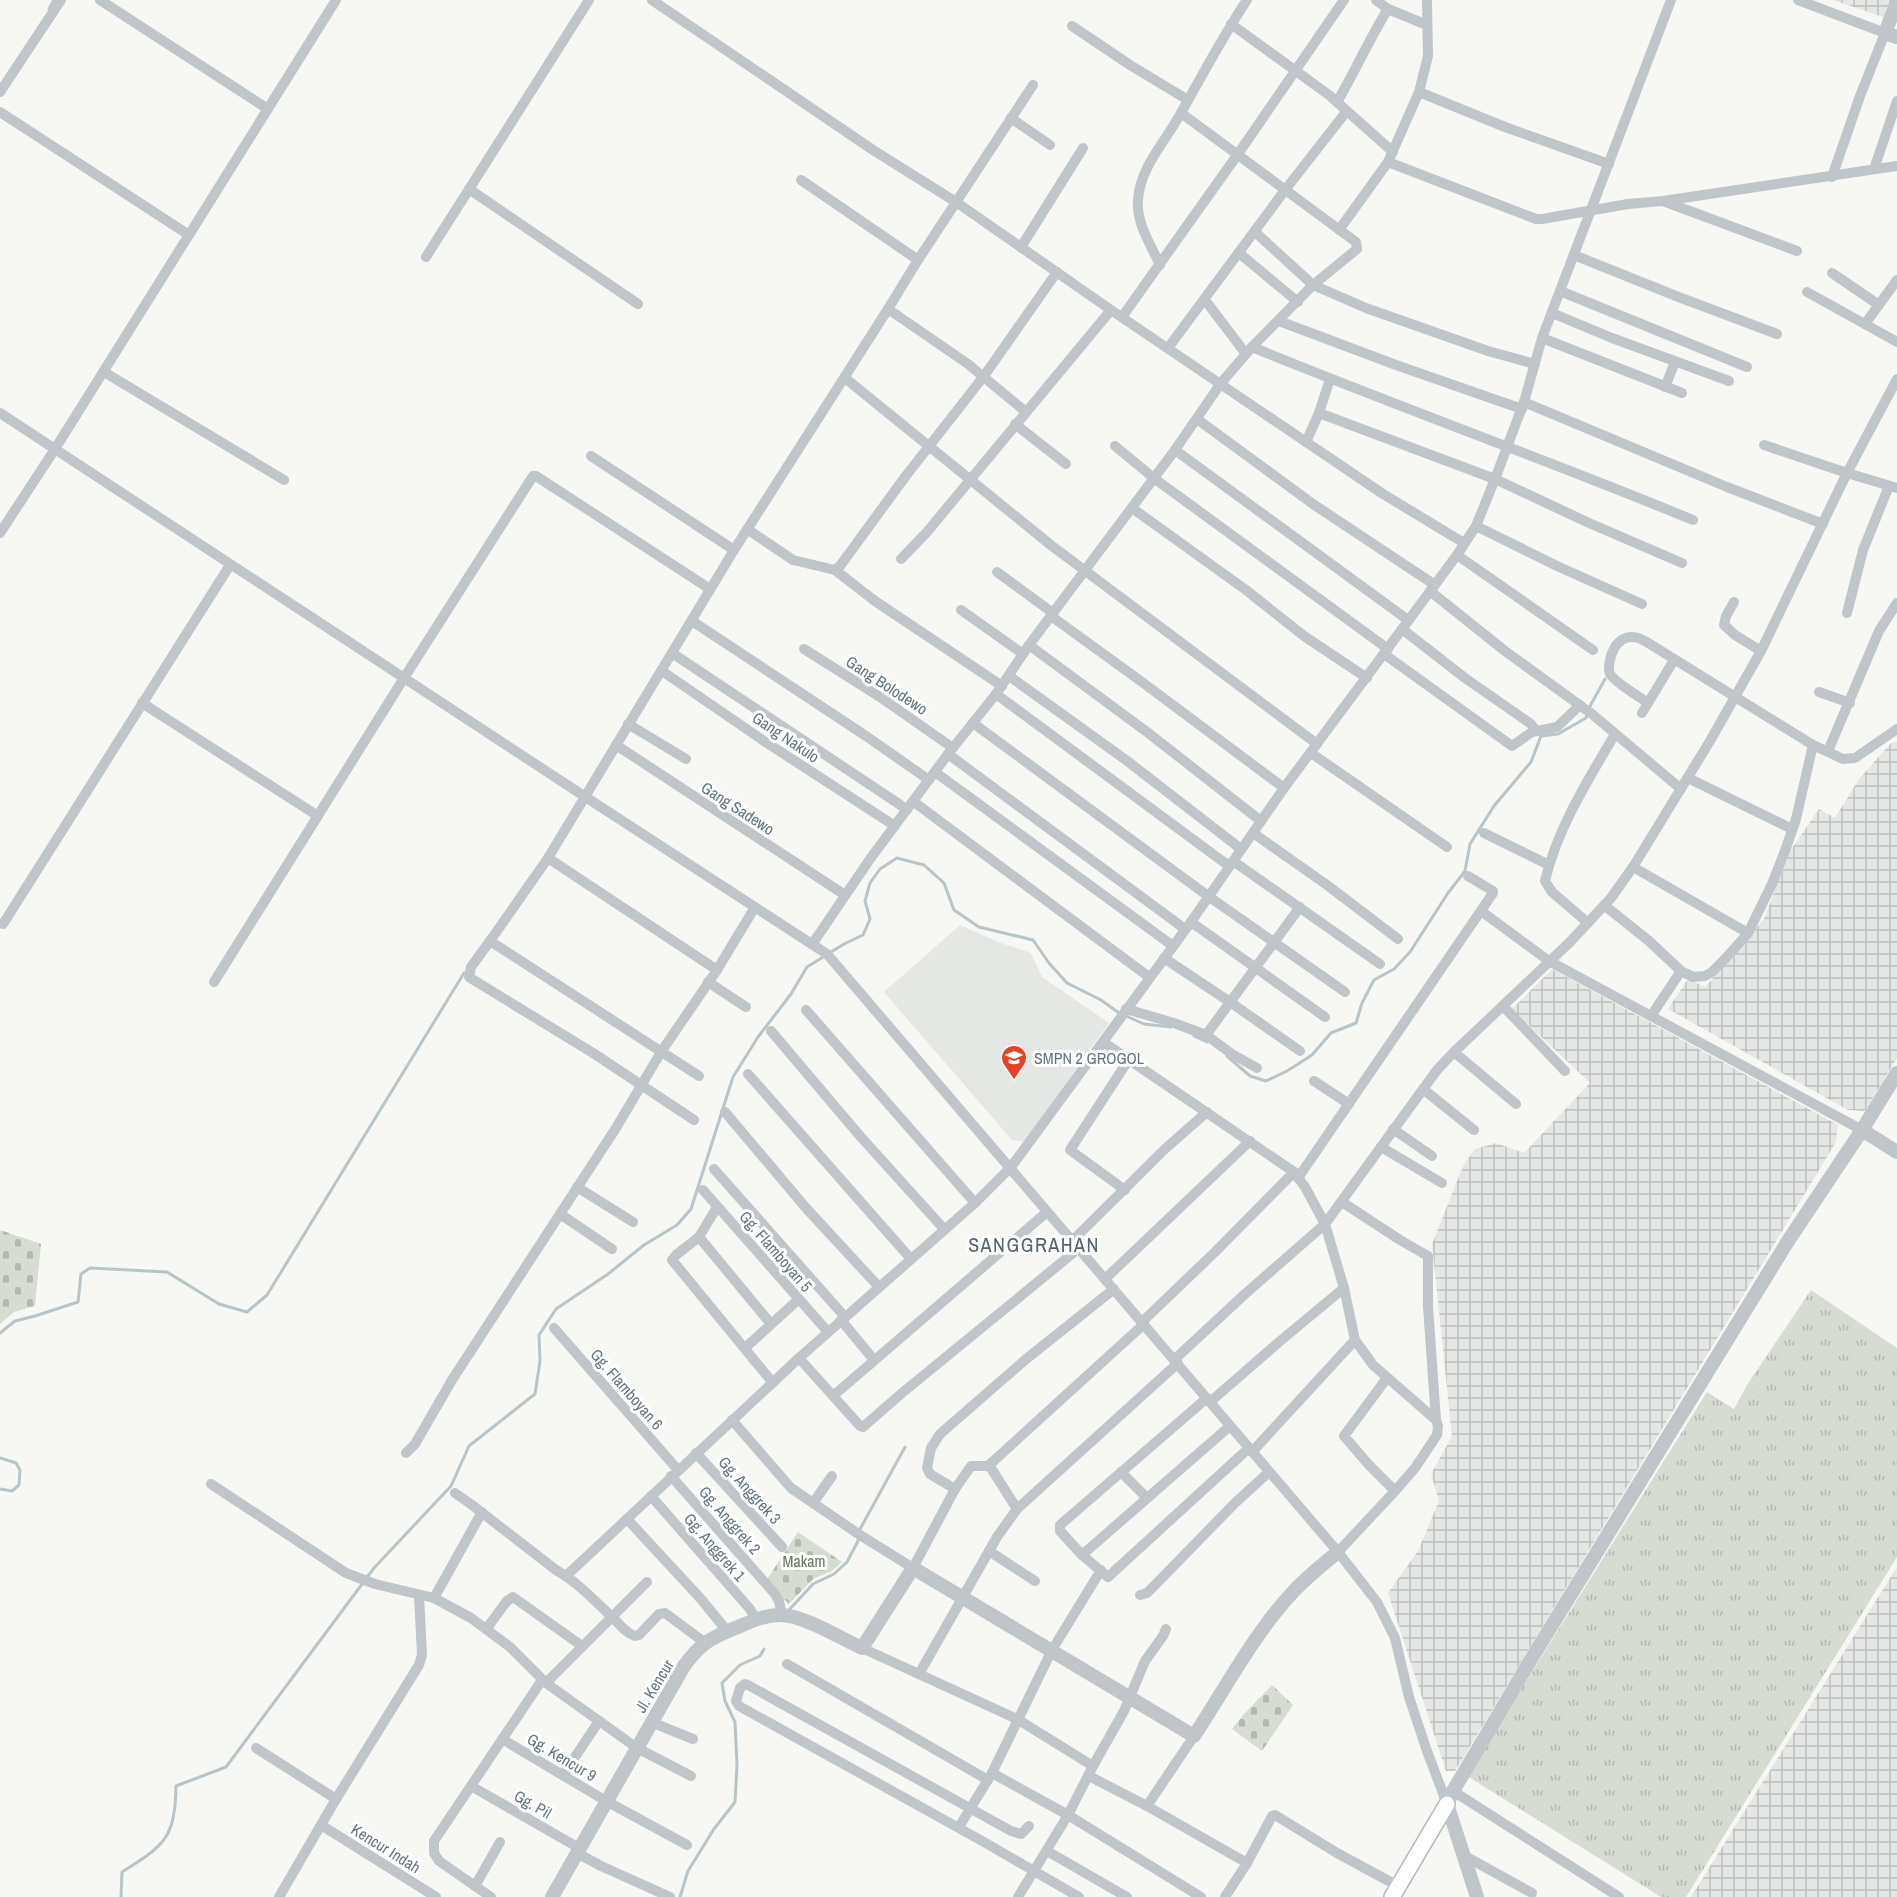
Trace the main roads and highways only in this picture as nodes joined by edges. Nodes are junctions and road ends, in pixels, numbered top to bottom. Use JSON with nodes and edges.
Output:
{"nodes":[{"id":1,"x":1450,"y":1797,"type":"road end"},
{"id":2,"x":1395,"y":1891,"type":"edge"}],
"edges":[{"from":1,"to":2,"type":"main road"}]}
